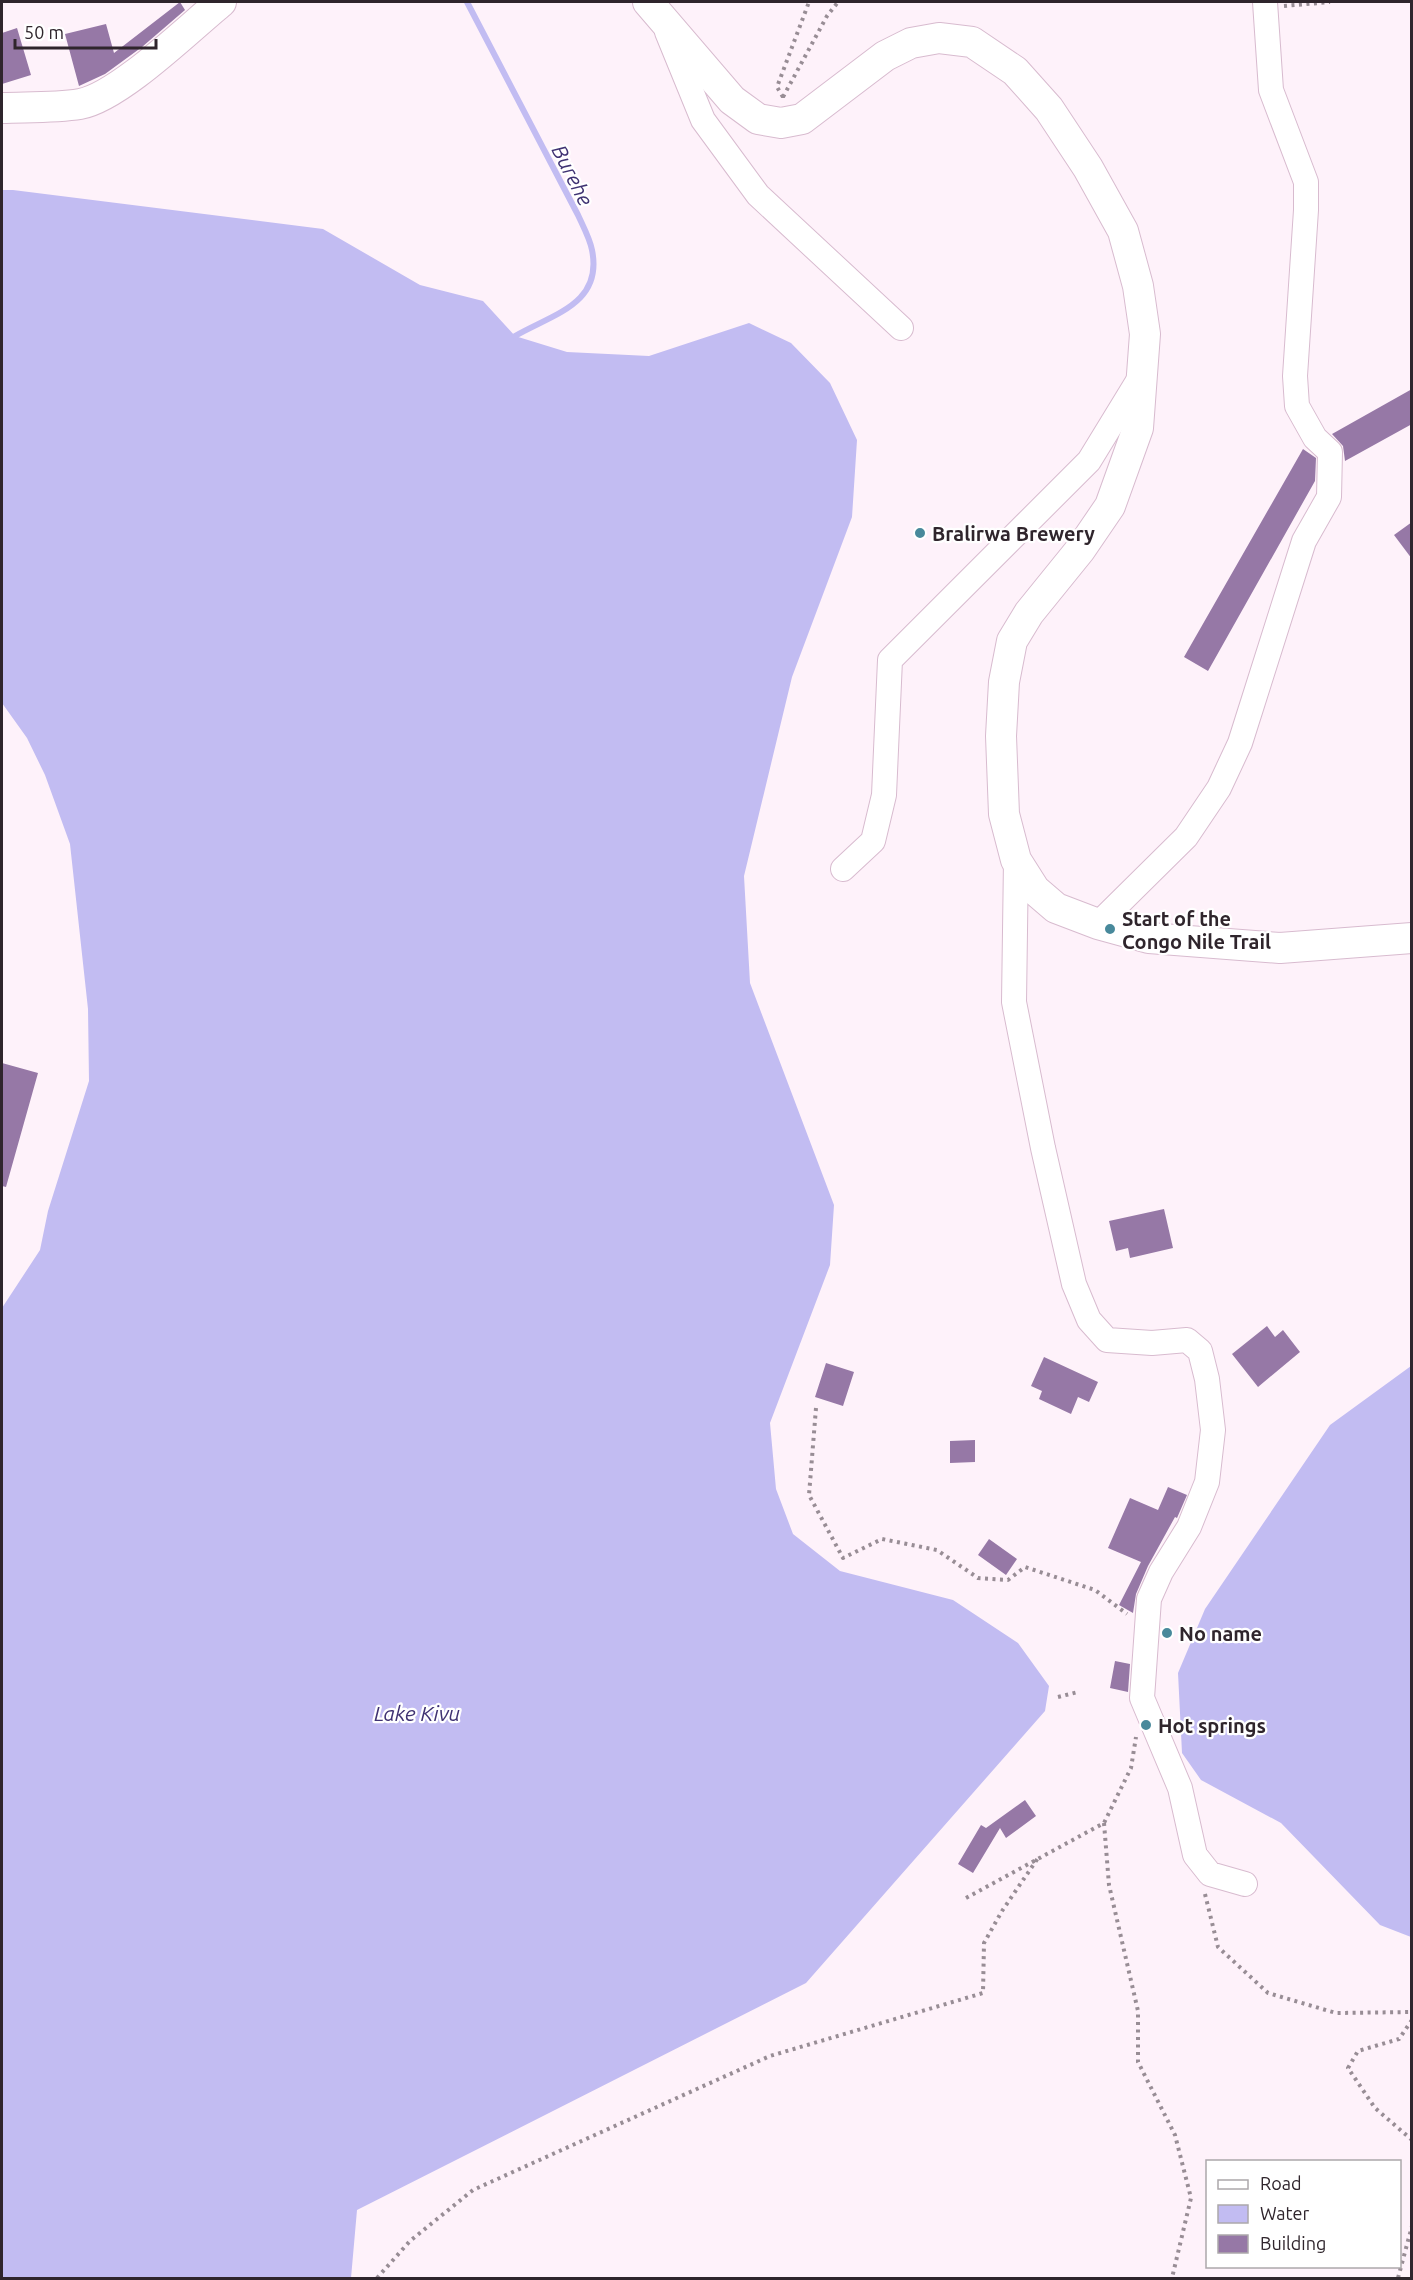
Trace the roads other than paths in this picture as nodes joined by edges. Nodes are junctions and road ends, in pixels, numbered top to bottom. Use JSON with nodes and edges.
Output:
{"nodes":[{"id":1,"x":221,"y":2,"type":"edge"},
{"id":2,"x":1265,"y":4,"type":"edge"},
{"id":3,"x":655,"y":11,"type":"edge"},
{"id":4,"x":2,"y":108,"type":"edge"},
{"id":5,"x":901,"y":328,"type":"dead end"},
{"id":6,"x":1142,"y":374,"type":"junction"},
{"id":7,"x":1016,"y":860,"type":"junction"},
{"id":8,"x":843,"y":868,"type":"dead end"},
{"id":9,"x":1098,"y":924,"type":"junction"},
{"id":10,"x":1412,"y":938,"type":"edge"},
{"id":11,"x":1245,"y":1884,"type":"dead end"}],
"edges":[{"from":1,"to":4,"type":"main road"},
{"from":2,"to":9,"type":"street"},
{"from":3,"to":5,"type":"street"},
{"from":3,"to":6,"type":"main road"},
{"from":6,"to":7,"type":"main road"},
{"from":6,"to":8,"type":"street"},
{"from":7,"to":9,"type":"main road"},
{"from":7,"to":11,"type":"street"},
{"from":9,"to":10,"type":"main road"}]}
